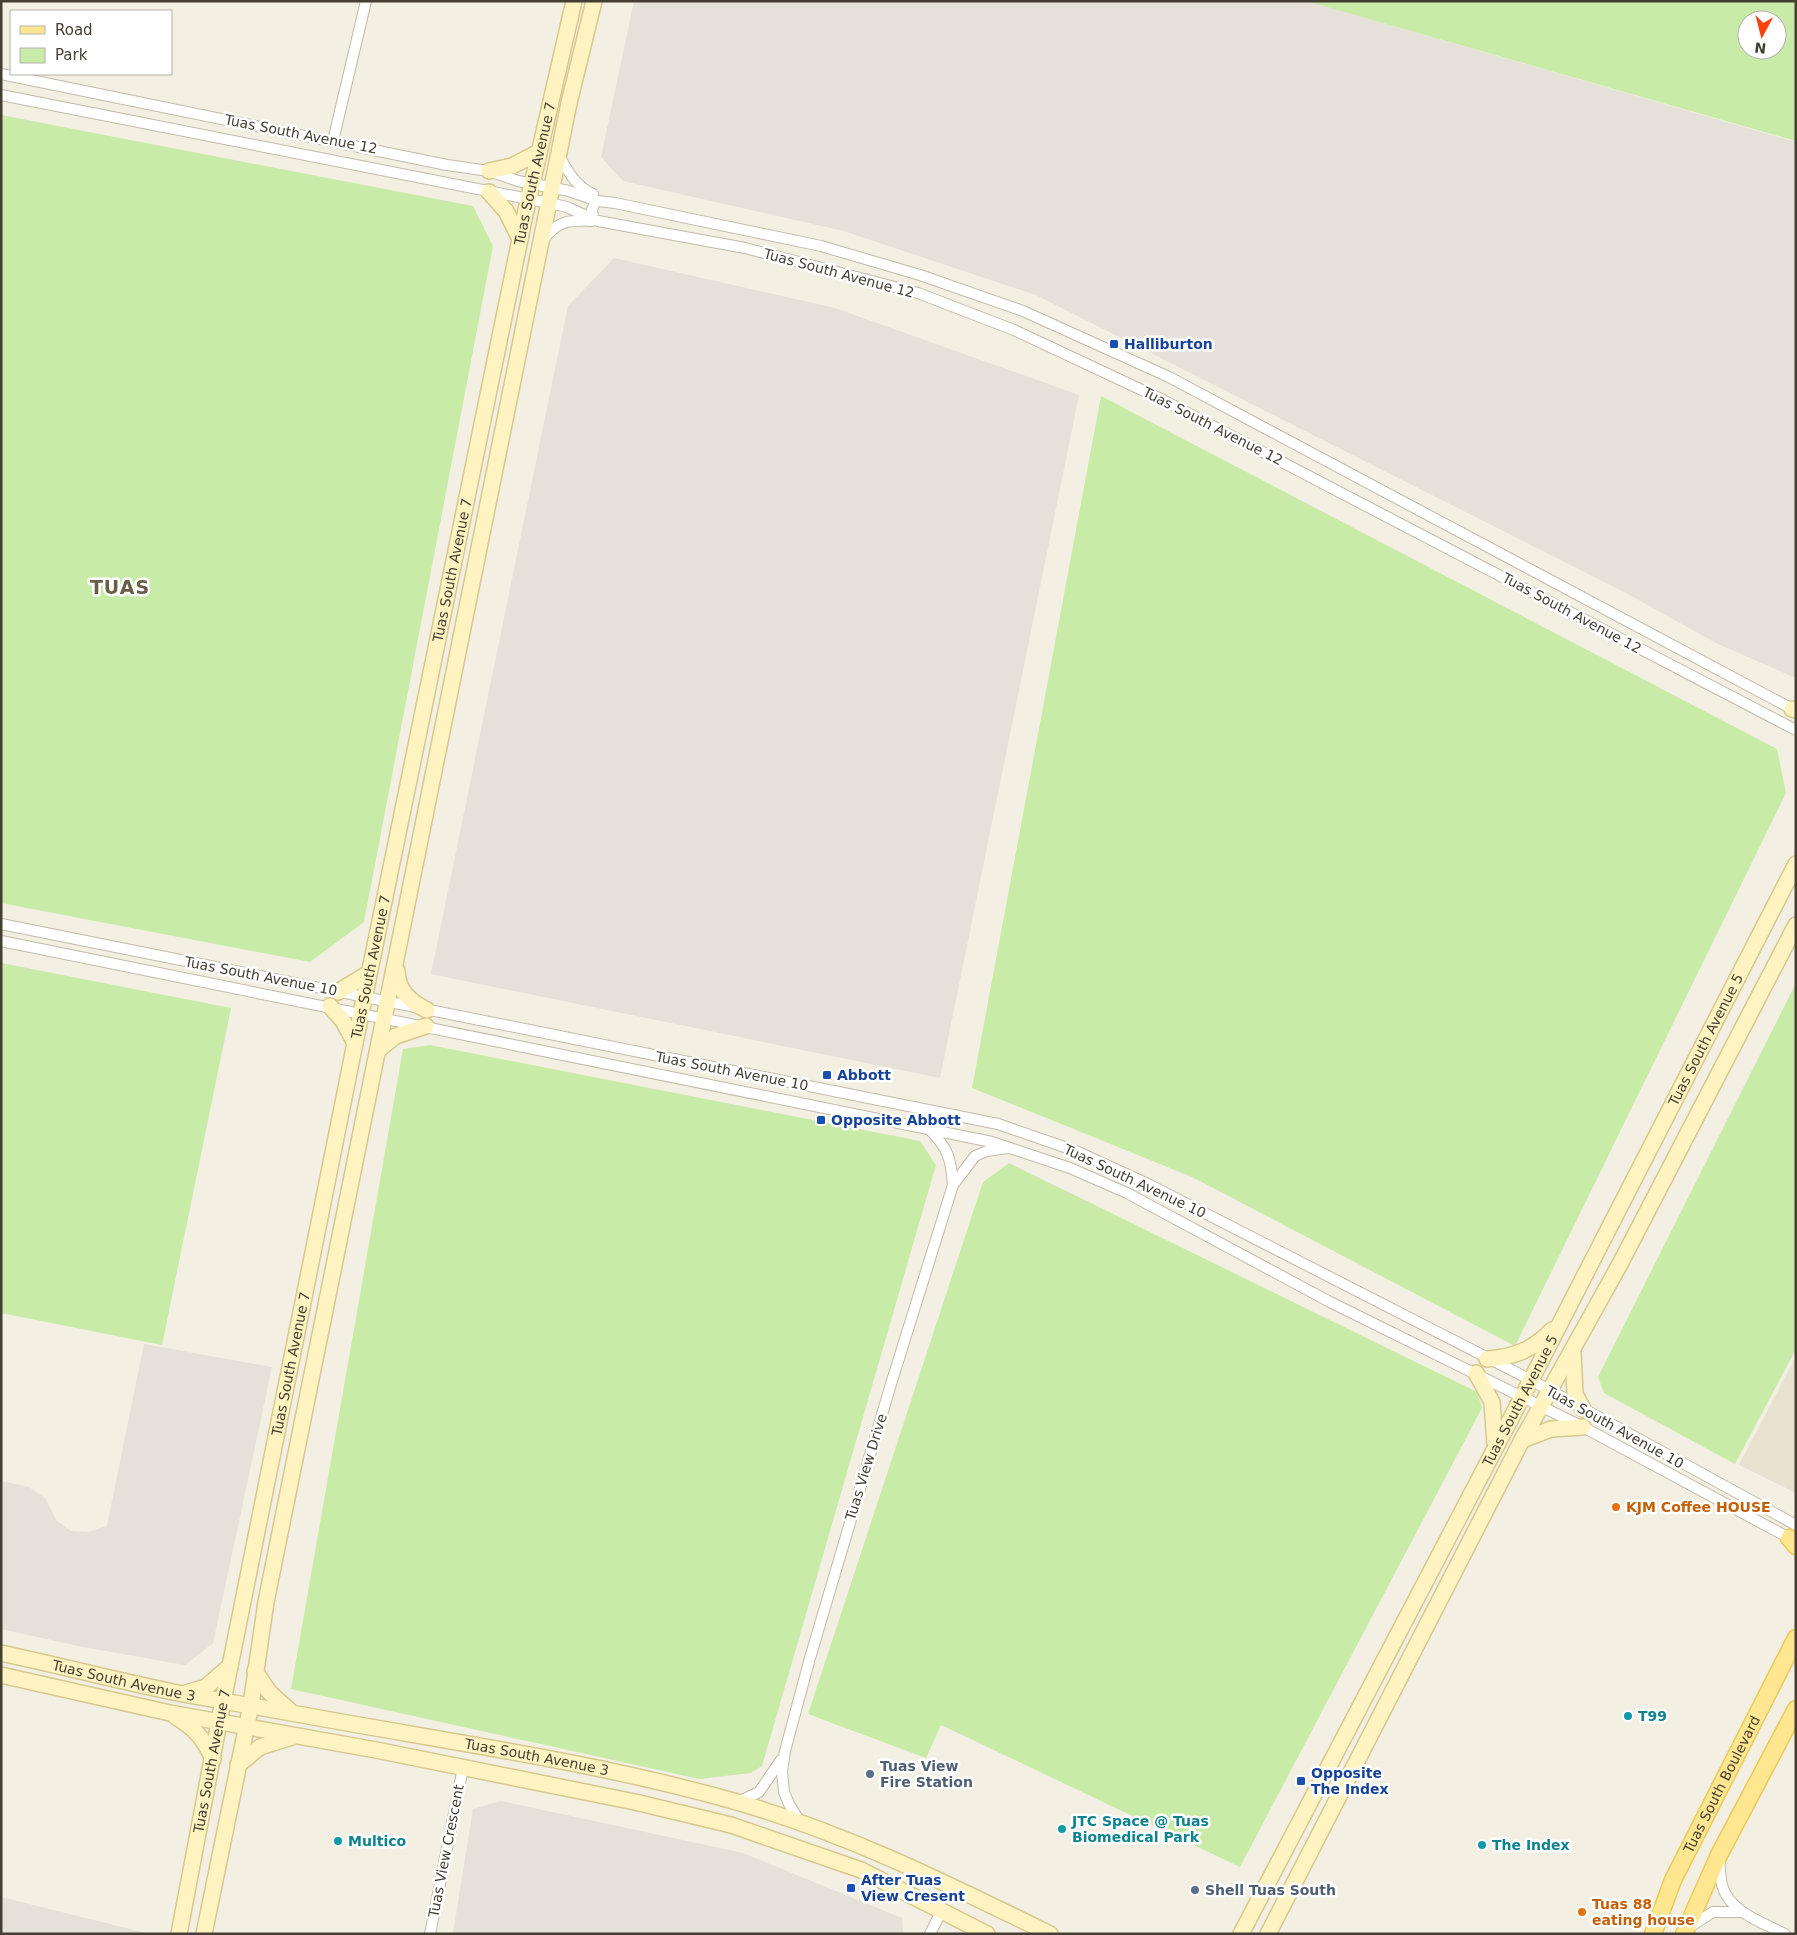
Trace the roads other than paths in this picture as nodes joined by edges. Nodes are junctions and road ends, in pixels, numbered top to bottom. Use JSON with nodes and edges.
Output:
{"nodes":[{"id":1,"x":366,"y":1,"type":"edge"},
{"id":2,"x":574,"y":1,"type":"edge"},
{"id":3,"x":594,"y":1,"type":"edge"},
{"id":4,"x":1,"y":74,"type":"edge"},
{"id":5,"x":1,"y":95,"type":"edge"},
{"id":6,"x":333,"y":141,"type":"junction"},
{"id":7,"x":539,"y":152,"type":"junction"},
{"id":8,"x":558,"y":156,"type":"junction"},
{"id":9,"x":489,"y":171,"type":"junction"},
{"id":10,"x":532,"y":184,"type":"junction"},
{"id":11,"x":552,"y":188,"type":"junction"},
{"id":12,"x":489,"y":192,"type":"junction"},
{"id":13,"x":528,"y":200,"type":"junction"},
{"id":14,"x":598,"y":201,"type":"junction"},
{"id":15,"x":614,"y":202,"type":"junction"},
{"id":16,"x":549,"y":203,"type":"junction"},
{"id":17,"x":596,"y":220,"type":"junction"},
{"id":18,"x":520,"y":239,"type":"junction"},
{"id":19,"x":541,"y":242,"type":"junction"},
{"id":20,"x":1794,"y":710,"type":"edge"},
{"id":21,"x":1796,"y":730,"type":"edge"},
{"id":22,"x":1796,"y":864,"type":"edge"},
{"id":23,"x":1,"y":924,"type":"edge"},
{"id":24,"x":1796,"y":925,"type":"edge"},
{"id":25,"x":1,"y":941,"type":"edge"},
{"id":26,"x":397,"y":960,"type":"junction"},
{"id":27,"x":369,"y":973,"type":"junction"},
{"id":28,"x":338,"y":992,"type":"junction"},
{"id":29,"x":364,"y":997,"type":"junction"},
{"id":30,"x":330,"y":1006,"type":"junction"},
{"id":31,"x":386,"y":1010,"type":"junction"},
{"id":32,"x":427,"y":1010,"type":"junction"},
{"id":33,"x":361,"y":1013,"type":"junction"},
{"id":34,"x":426,"y":1026,"type":"junction"},
{"id":35,"x":355,"y":1043,"type":"junction"},
{"id":36,"x":378,"y":1050,"type":"junction"},
{"id":37,"x":929,"y":1129,"type":"junction"},
{"id":38,"x":1010,"y":1148,"type":"junction"},
{"id":39,"x":953,"y":1185,"type":"junction"},
{"id":40,"x":1560,"y":1322,"type":"junction"},
{"id":41,"x":1573,"y":1351,"type":"junction"},
{"id":42,"x":1487,"y":1359,"type":"junction"},
{"id":43,"x":1476,"y":1374,"type":"junction"},
{"id":44,"x":1531,"y":1380,"type":"junction"},
{"id":45,"x":1551,"y":1392,"type":"junction"},
{"id":46,"x":1522,"y":1397,"type":"junction"},
{"id":47,"x":1542,"y":1407,"type":"junction"},
{"id":48,"x":1583,"y":1409,"type":"junction"},
{"id":49,"x":1583,"y":1427,"type":"junction"},
{"id":50,"x":1522,"y":1440,"type":"junction"},
{"id":51,"x":1495,"y":1445,"type":"junction"},
{"id":52,"x":1794,"y":1537,"type":"edge"},
{"id":53,"x":1796,"y":1638,"type":"edge"},
{"id":54,"x":1,"y":1653,"type":"edge"},
{"id":55,"x":230,"y":1666,"type":"junction"},
{"id":56,"x":255,"y":1671,"type":"junction"},
{"id":57,"x":1,"y":1675,"type":"edge"},
{"id":58,"x":182,"y":1694,"type":"junction"},
{"id":59,"x":223,"y":1701,"type":"junction"},
{"id":60,"x":251,"y":1704,"type":"junction"},
{"id":61,"x":1796,"y":1709,"type":"edge"},
{"id":62,"x":170,"y":1713,"type":"junction"},
{"id":63,"x":293,"y":1713,"type":"junction"},
{"id":64,"x":220,"y":1720,"type":"junction"},
{"id":65,"x":246,"y":1726,"type":"junction"},
{"id":66,"x":296,"y":1736,"type":"junction"},
{"id":67,"x":785,"y":1751,"type":"junction"},
{"id":68,"x":213,"y":1759,"type":"junction"},
{"id":69,"x":238,"y":1765,"type":"junction"},
{"id":70,"x":463,"y":1768,"type":"junction"},
{"id":71,"x":737,"y":1802,"type":"junction"},
{"id":72,"x":800,"y":1822,"type":"junction"},
{"id":73,"x":861,"y":1846,"type":"junction"},
{"id":74,"x":1719,"y":1855,"type":"junction"},
{"id":75,"x":860,"y":1870,"type":"junction"},
{"id":76,"x":942,"y":1910,"type":"junction"},
{"id":77,"x":1742,"y":1912,"type":"junction"},
{"id":78,"x":1685,"y":1932,"type":"edge"},
{"id":79,"x":180,"y":1934,"type":"edge"},
{"id":80,"x":204,"y":1934,"type":"edge"},
{"id":81,"x":430,"y":1934,"type":"edge"},
{"id":82,"x":930,"y":1934,"type":"edge"},
{"id":83,"x":987,"y":1934,"type":"edge"},
{"id":84,"x":1050,"y":1934,"type":"edge"},
{"id":85,"x":1241,"y":1934,"type":"edge"},
{"id":86,"x":1268,"y":1934,"type":"edge"},
{"id":87,"x":1653,"y":1934,"type":"edge"},
{"id":88,"x":1785,"y":1934,"type":"edge"}],
"edges":[{"from":1,"to":6,"type":"street"},
{"from":2,"to":7,"type":"street","name":"Tuas South Avenue 7"},
{"from":3,"to":8,"type":"street","name":"Tuas South Avenue 7"},
{"from":4,"to":6,"type":"street","name":"Tuas South Avenue 12"},
{"from":5,"to":12,"type":"street","name":"Tuas South Avenue 12"},
{"from":6,"to":9,"type":"street","name":"Tuas South Avenue 12"},
{"from":7,"to":9,"type":"street"},
{"from":7,"to":10,"type":"street","name":"Tuas South Avenue 7"},
{"from":8,"to":11,"type":"street","name":"Tuas South Avenue 7"},
{"from":8,"to":15,"type":"street"},
{"from":9,"to":10,"type":"street","name":"Tuas South Avenue 12"},
{"from":10,"to":11,"type":"street","name":"Tuas South Avenue 12"},
{"from":10,"to":13,"type":"street","name":"Tuas South Avenue 7"},
{"from":11,"to":14,"type":"street","name":"Tuas South Avenue 12"},
{"from":11,"to":16,"type":"street","name":"Tuas South Avenue 7"},
{"from":12,"to":13,"type":"street","name":"Tuas South Avenue 12"},
{"from":12,"to":18,"type":"street"},
{"from":13,"to":16,"type":"street","name":"Tuas South Avenue 12"},
{"from":13,"to":18,"type":"street","name":"Tuas South Avenue 7"},
{"from":14,"to":15,"type":"street","name":"Tuas South Avenue 12"},
{"from":14,"to":17,"type":"street"},
{"from":15,"to":20,"type":"street","name":"Tuas South Avenue 12"},
{"from":16,"to":17,"type":"street","name":"Tuas South Avenue 12"},
{"from":16,"to":19,"type":"street","name":"Tuas South Avenue 7"},
{"from":17,"to":19,"type":"street"},
{"from":17,"to":21,"type":"street","name":"Tuas South Avenue 12"},
{"from":18,"to":27,"type":"street","name":"Tuas South Avenue 7"},
{"from":19,"to":26,"type":"street","name":"Tuas South Avenue 7"},
{"from":22,"to":40,"type":"street","name":"Tuas South Avenue 5"},
{"from":23,"to":28,"type":"street","name":"Tuas South Avenue 10"},
{"from":24,"to":41,"type":"street","name":"Tuas South Avenue 5"},
{"from":25,"to":30,"type":"street","name":"Tuas South Avenue 10"},
{"from":26,"to":31,"type":"street","name":"Tuas South Avenue 7"},
{"from":26,"to":32,"type":"street"},
{"from":27,"to":28,"type":"street"},
{"from":27,"to":29,"type":"street","name":"Tuas South Avenue 7"},
{"from":28,"to":29,"type":"street","name":"Tuas South Avenue 10"},
{"from":29,"to":31,"type":"street","name":"Tuas South Avenue 10"},
{"from":29,"to":33,"type":"street","name":"Tuas South Avenue 7"},
{"from":30,"to":33,"type":"street","name":"Tuas South Avenue 10"},
{"from":30,"to":35,"type":"street"},
{"from":31,"to":32,"type":"street","name":"Tuas South Avenue 10"},
{"from":31,"to":33,"type":"street","name":"Tuas South Avenue 10"},
{"from":31,"to":34,"type":"street","name":"Tuas South Avenue 10"},
{"from":31,"to":36,"type":"street","name":"Tuas South Avenue 7"},
{"from":32,"to":42,"type":"street","name":"Tuas South Avenue 10"},
{"from":33,"to":35,"type":"street","name":"Tuas South Avenue 7"},
{"from":34,"to":36,"type":"street"},
{"from":34,"to":37,"type":"street","name":"Tuas South Avenue 10"},
{"from":35,"to":55,"type":"street","name":"Tuas South Avenue 7"},
{"from":36,"to":56,"type":"street","name":"Tuas South Avenue 7"},
{"from":37,"to":38,"type":"street","name":"Tuas South Avenue 10"},
{"from":37,"to":39,"type":"street","name":"Tuas View Drive"},
{"from":38,"to":39,"type":"street","name":"Tuas View Drive"},
{"from":38,"to":43,"type":"street","name":"Tuas South Avenue 10"},
{"from":39,"to":67,"type":"street","name":"Tuas View Drive"},
{"from":40,"to":42,"type":"street"},
{"from":40,"to":44,"type":"street","name":"Tuas South Avenue 5"},
{"from":41,"to":45,"type":"street","name":"Tuas South Avenue 5"},
{"from":41,"to":48,"type":"street"},
{"from":42,"to":44,"type":"street","name":"Tuas South Avenue 10"},
{"from":43,"to":46,"type":"street","name":"Tuas South Avenue 10"},
{"from":43,"to":51,"type":"street"},
{"from":44,"to":45,"type":"street","name":"Tuas South Avenue 10"},
{"from":44,"to":46,"type":"street","name":"Tuas South Avenue 5"},
{"from":45,"to":47,"type":"street","name":"Tuas South Avenue 5"},
{"from":45,"to":48,"type":"street","name":"Tuas South Avenue 10"},
{"from":46,"to":47,"type":"street","name":"Tuas South Avenue 10"},
{"from":46,"to":51,"type":"street","name":"Tuas South Avenue 5"},
{"from":47,"to":49,"type":"street","name":"Tuas South Avenue 10"},
{"from":47,"to":50,"type":"street","name":"Tuas South Avenue 5"},
{"from":48,"to":52,"type":"street","name":"Tuas South Avenue 10"},
{"from":49,"to":50,"type":"street"},
{"from":49,"to":52,"type":"street","name":"Tuas South Avenue 10"},
{"from":50,"to":86,"type":"street","name":"Tuas South Avenue 5"},
{"from":51,"to":85,"type":"street","name":"Tuas South Avenue 5"},
{"from":53,"to":87,"type":"main road","name":"Tuas South Boulevard"},
{"from":54,"to":58,"type":"street","name":"Tuas South Avenue 3"},
{"from":55,"to":58,"type":"street"},
{"from":55,"to":59,"type":"street","name":"Tuas South Avenue 7"},
{"from":56,"to":60,"type":"street","name":"Tuas South Avenue 7"},
{"from":56,"to":63,"type":"street"},
{"from":57,"to":62,"type":"street","name":"Tuas South Avenue 3"},
{"from":58,"to":59,"type":"street","name":"Tuas South Avenue 3"},
{"from":59,"to":60,"type":"street","name":"Tuas South Avenue 3"},
{"from":59,"to":64,"type":"street","name":"Tuas South Avenue 7"},
{"from":60,"to":63,"type":"street","name":"Tuas South Avenue 3"},
{"from":60,"to":65,"type":"street","name":"Tuas South Avenue 7"},
{"from":61,"to":74,"type":"main road"},
{"from":62,"to":64,"type":"street","name":"Tuas South Avenue 3"},
{"from":62,"to":68,"type":"street"},
{"from":63,"to":71,"type":"street","name":"Tuas South Avenue 3"},
{"from":64,"to":65,"type":"street","name":"Tuas South Avenue 3"},
{"from":64,"to":68,"type":"street","name":"Tuas South Avenue 7"},
{"from":65,"to":66,"type":"street","name":"Tuas South Avenue 3"},
{"from":65,"to":69,"type":"street","name":"Tuas South Avenue 7"},
{"from":66,"to":69,"type":"street"},
{"from":66,"to":70,"type":"street","name":"Tuas South Avenue 3"},
{"from":67,"to":71,"type":"street","name":"Tuas View Drive"},
{"from":67,"to":72,"type":"street","name":"Tuas View Drive"},
{"from":68,"to":79,"type":"street","name":"Tuas South Avenue 7"},
{"from":69,"to":80,"type":"street","name":"Tuas South Avenue 7"},
{"from":70,"to":75,"type":"street","name":"Tuas South Avenue 3"},
{"from":70,"to":81,"type":"street","name":"Tuas View Crescent"},
{"from":71,"to":72,"type":"street","name":"Tuas South Avenue 3"},
{"from":72,"to":73,"type":"street","name":"Tuas South Avenue 3"},
{"from":73,"to":75,"type":"street"},
{"from":73,"to":84,"type":"street","name":"Tuas South Avenue 3"},
{"from":74,"to":77,"type":"street"},
{"from":74,"to":78,"type":"main road"},
{"from":75,"to":76,"type":"street","name":"Tuas South Avenue 3"},
{"from":76,"to":82,"type":"street"},
{"from":76,"to":83,"type":"street","name":"Tuas South Avenue 3"},
{"from":77,"to":78,"type":"street"},
{"from":77,"to":88,"type":"street"}]}
